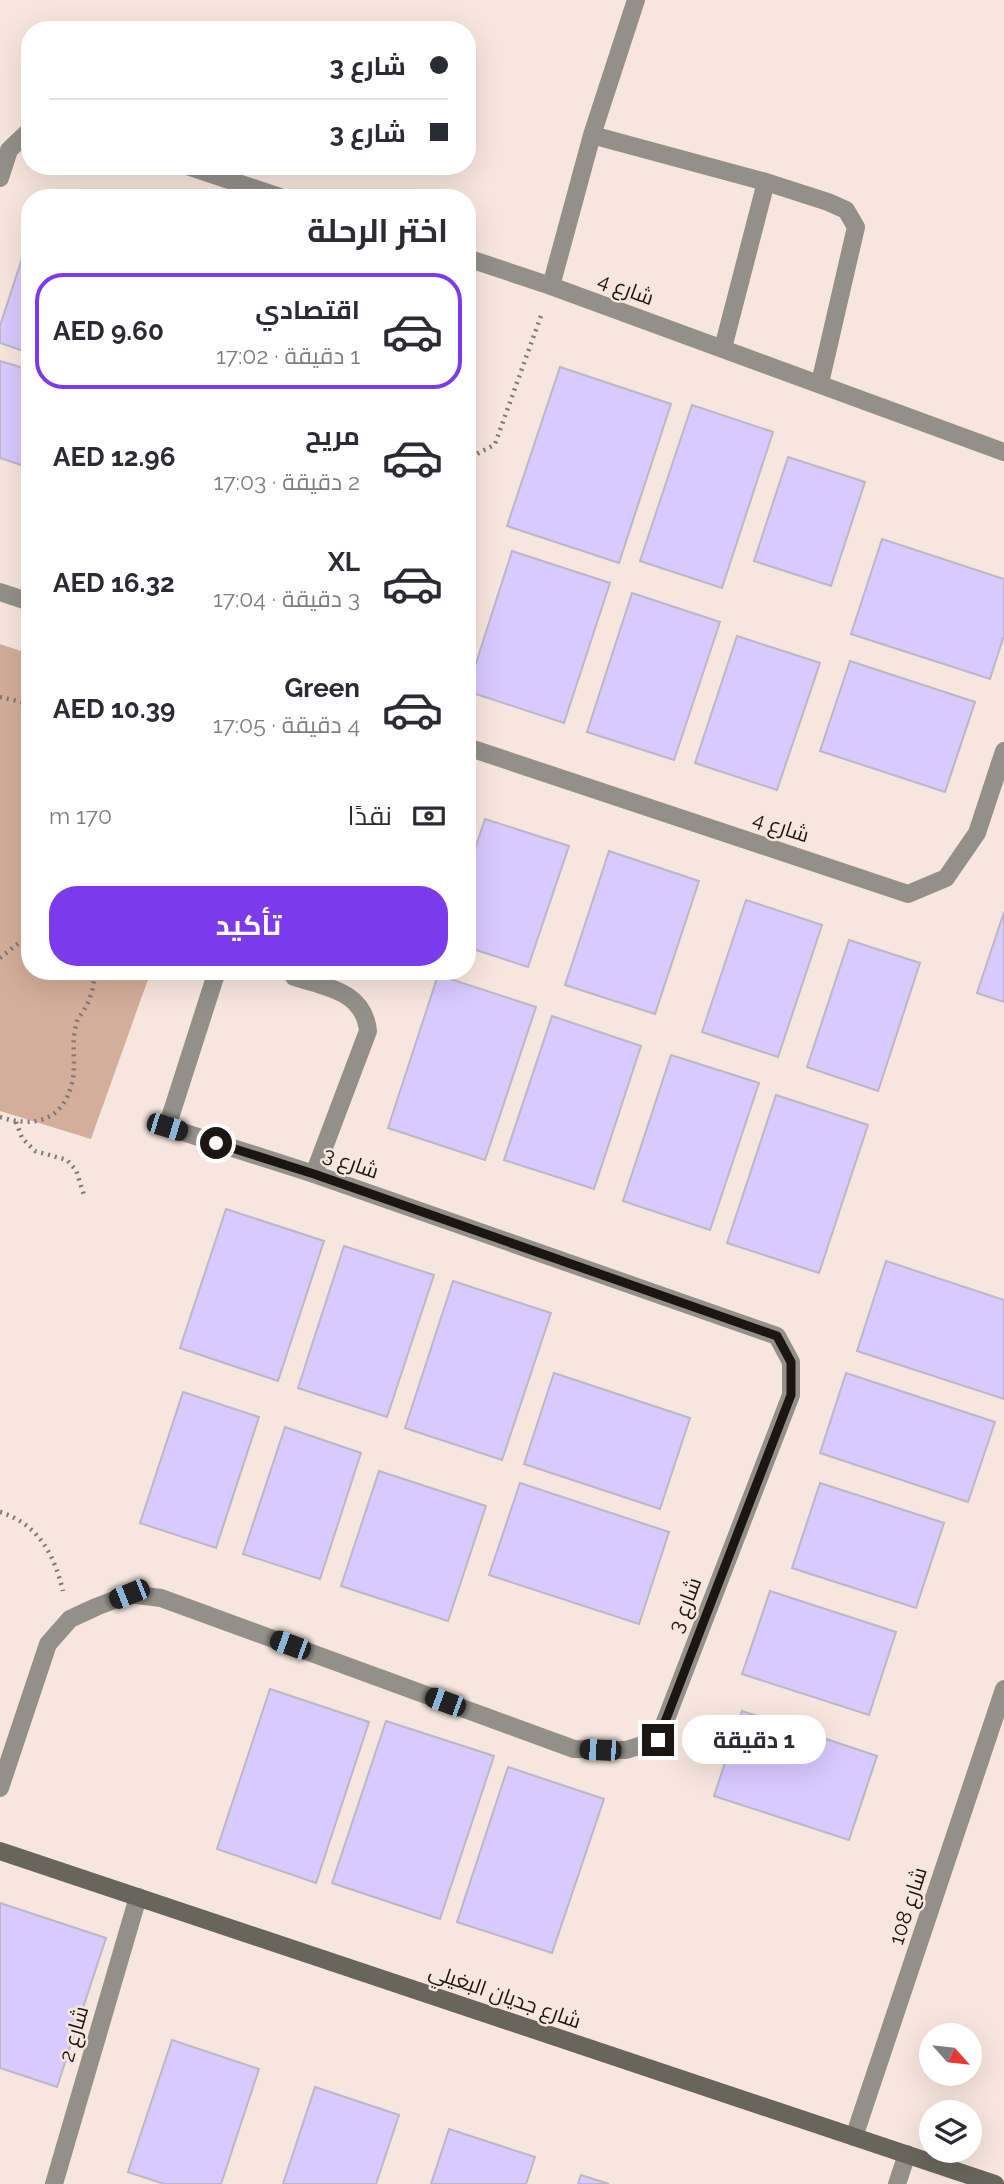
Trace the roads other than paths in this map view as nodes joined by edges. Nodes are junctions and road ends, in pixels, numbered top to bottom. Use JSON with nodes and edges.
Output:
{"nodes":[{"id":1,"x":636,"y":0,"type":"edge"},
{"id":2,"x":592,"y":135,"type":"junction"},
{"id":3,"x":21,"y":139,"type":"edge"},
{"id":4,"x":214,"y":175,"type":"edge"},
{"id":5,"x":0,"y":178,"type":"edge"},
{"id":6,"x":766,"y":182,"type":"junction"},
{"id":7,"x":256,"y":189,"type":"edge"},
{"id":8,"x":476,"y":261,"type":"edge"},
{"id":9,"x":551,"y":286,"type":"junction"},
{"id":10,"x":723,"y":348,"type":"junction"},
{"id":11,"x":820,"y":383,"type":"junction"},
{"id":12,"x":1004,"y":452,"type":"edge"},
{"id":13,"x":0,"y":593,"type":"edge"},
{"id":14,"x":21,"y":599,"type":"edge"},
{"id":15,"x":476,"y":750,"type":"edge"},
{"id":16,"x":1004,"y":751,"type":"edge"},
{"id":17,"x":214,"y":980,"type":"edge"},
{"id":18,"x":303,"y":980,"type":"edge"},
{"id":19,"x":314,"y":1174,"type":"junction"},
{"id":20,"x":1004,"y":1689,"type":"edge"},
{"id":21,"x":0,"y":1788,"type":"edge"},
{"id":22,"x":0,"y":1851,"type":"edge"},
{"id":23,"x":138,"y":1896,"type":"junction"},
{"id":24,"x":854,"y":2137,"type":"junction"},
{"id":25,"x":906,"y":2154,"type":"junction"},
{"id":26,"x":54,"y":2184,"type":"edge"},
{"id":27,"x":897,"y":2184,"type":"edge"},
{"id":28,"x":995,"y":2184,"type":"edge"}],
"edges":[{"from":1,"to":2,"type":"street"},
{"from":2,"to":6,"type":"street"},
{"from":2,"to":9,"type":"street"},
{"from":3,"to":5,"type":"street"},
{"from":4,"to":7,"type":"street"},
{"from":6,"to":10,"type":"street"},
{"from":6,"to":11,"type":"street"},
{"from":8,"to":9,"type":"street","name":"شارع 4"},
{"from":9,"to":10,"type":"street","name":"شارع 4"},
{"from":10,"to":11,"type":"street","name":"شارع 4"},
{"from":11,"to":12,"type":"street","name":"شارع 4"},
{"from":13,"to":14,"type":"street"},
{"from":15,"to":16,"type":"street","name":"شارع 4"},
{"from":17,"to":19,"type":"street","name":"شارع 3"},
{"from":18,"to":19,"type":"street"},
{"from":19,"to":21,"type":"street","name":"شارع 3"},
{"from":20,"to":24,"type":"street","name":"شارع 108"},
{"from":22,"to":23,"type":"street","name":"شارع جديان البغيلي"},
{"from":23,"to":24,"type":"street","name":"شارع جديان البغيلي"},
{"from":23,"to":26,"type":"street","name":"شارع 2"},
{"from":24,"to":25,"type":"street","name":"شارع جديان البغيلي"},
{"from":25,"to":27,"type":"street"},
{"from":25,"to":28,"type":"street","name":"شارع جديان البغيلي"}]}
